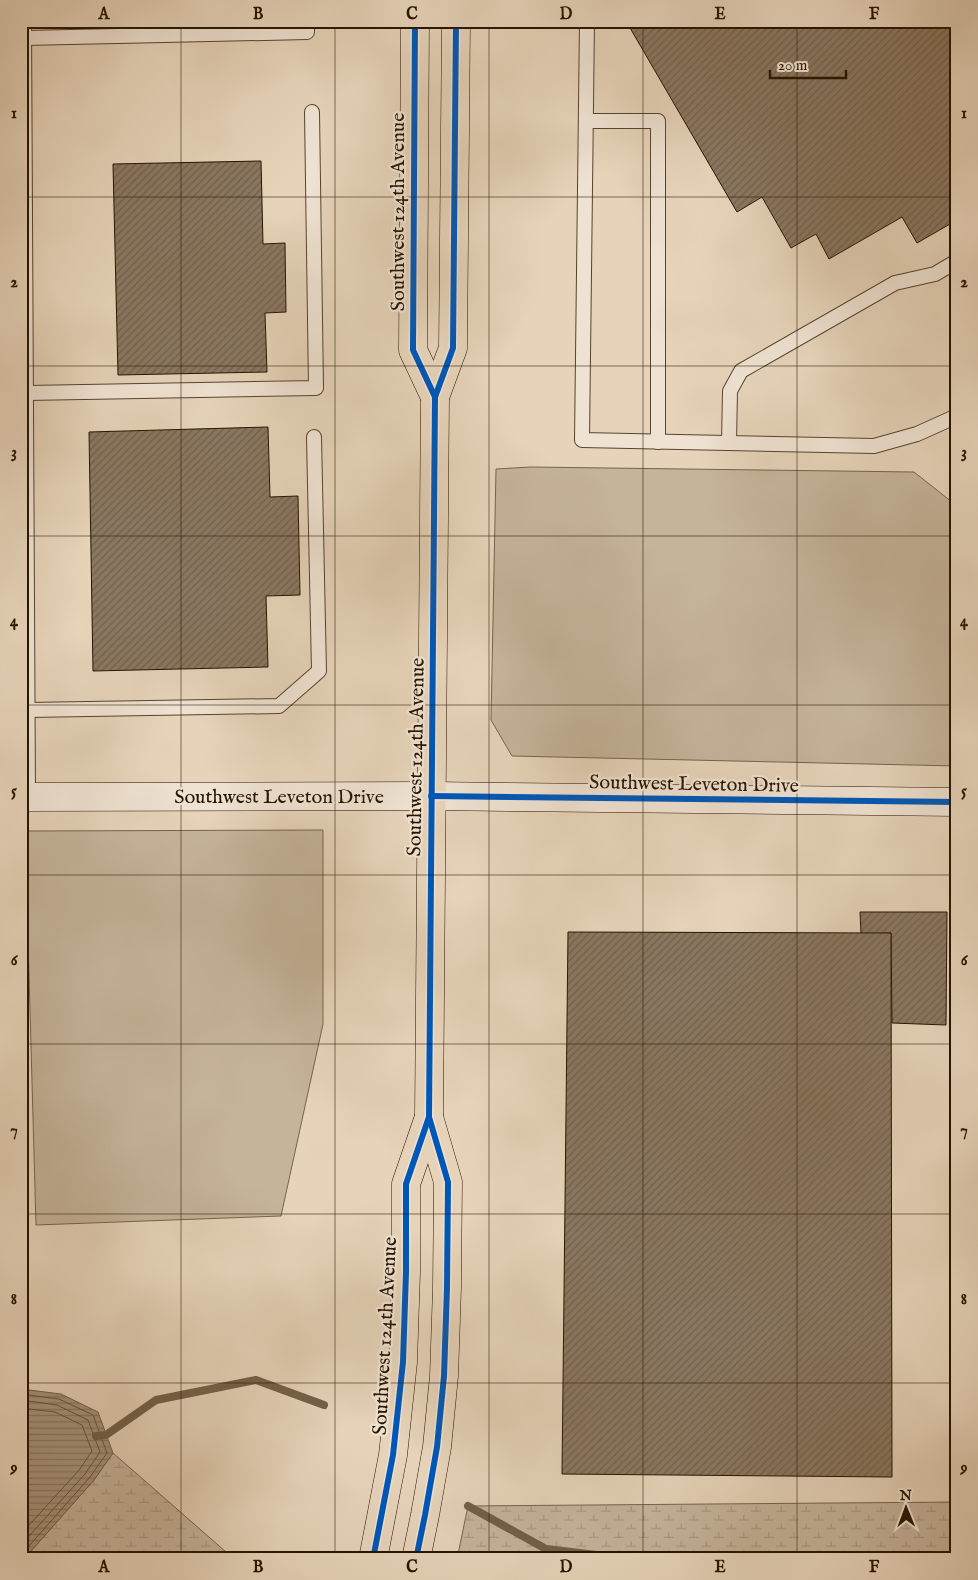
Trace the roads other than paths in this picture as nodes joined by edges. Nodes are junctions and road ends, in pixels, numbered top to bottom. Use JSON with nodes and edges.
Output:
{"nodes":[{"id":1,"x":24,"y":21,"type":"edge"},
{"id":2,"x":307,"y":21,"type":"edge"},
{"id":3,"x":414,"y":21,"type":"edge"},
{"id":4,"x":456,"y":21,"type":"edge"},
{"id":5,"x":587,"y":21,"type":"edge"},
{"id":6,"x":24,"y":38,"type":"junction"},
{"id":7,"x":312,"y":112,"type":"dead end"},
{"id":8,"x":586,"y":121,"type":"junction"},
{"id":9,"x":957,"y":261,"type":"edge"},
{"id":10,"x":26,"y":393,"type":"junction"},
{"id":11,"x":435,"y":397,"type":"junction"},
{"id":12,"x":957,"y":416,"type":"edge"},
{"id":13,"x":314,"y":437,"type":"dead end"},
{"id":14,"x":658,"y":442,"type":"junction"},
{"id":15,"x":729,"y":443,"type":"junction"},
{"id":16,"x":28,"y":710,"type":"junction"},
{"id":17,"x":431,"y":796,"type":"junction"},
{"id":18,"x":25,"y":797,"type":"edge"},
{"id":19,"x":957,"y":802,"type":"edge"},
{"id":20,"x":428,"y":1117,"type":"junction"},
{"id":21,"x":373,"y":1559,"type":"edge"},
{"id":22,"x":416,"y":1559,"type":"edge"}],
"edges":[{"from":1,"to":6,"type":"lane"},
{"from":2,"to":6,"type":"lane"},
{"from":3,"to":11,"type":"main road","name":"Southwest 124th Avenue"},
{"from":4,"to":11,"type":"main road","name":"Southwest 124th Avenue"},
{"from":5,"to":8,"type":"lane"},
{"from":6,"to":10,"type":"lane"},
{"from":7,"to":10,"type":"lane"},
{"from":8,"to":14,"type":"lane"},
{"from":8,"to":14,"type":"lane"},
{"from":9,"to":15,"type":"lane"},
{"from":10,"to":16,"type":"lane"},
{"from":11,"to":17,"type":"main road","name":"Southwest 124th Avenue"},
{"from":12,"to":15,"type":"lane"},
{"from":13,"to":16,"type":"lane"},
{"from":14,"to":15,"type":"lane"},
{"from":16,"to":18,"type":"lane"},
{"from":17,"to":18,"type":"street","name":"Southwest Leveton Drive"},
{"from":17,"to":19,"type":"street","name":"Southwest Leveton Drive"},
{"from":17,"to":20,"type":"main road","name":"Southwest 124th Avenue"},
{"from":20,"to":21,"type":"main road","name":"Southwest 124th Avenue"},
{"from":20,"to":22,"type":"main road","name":"Southwest 124th Avenue"}]}
